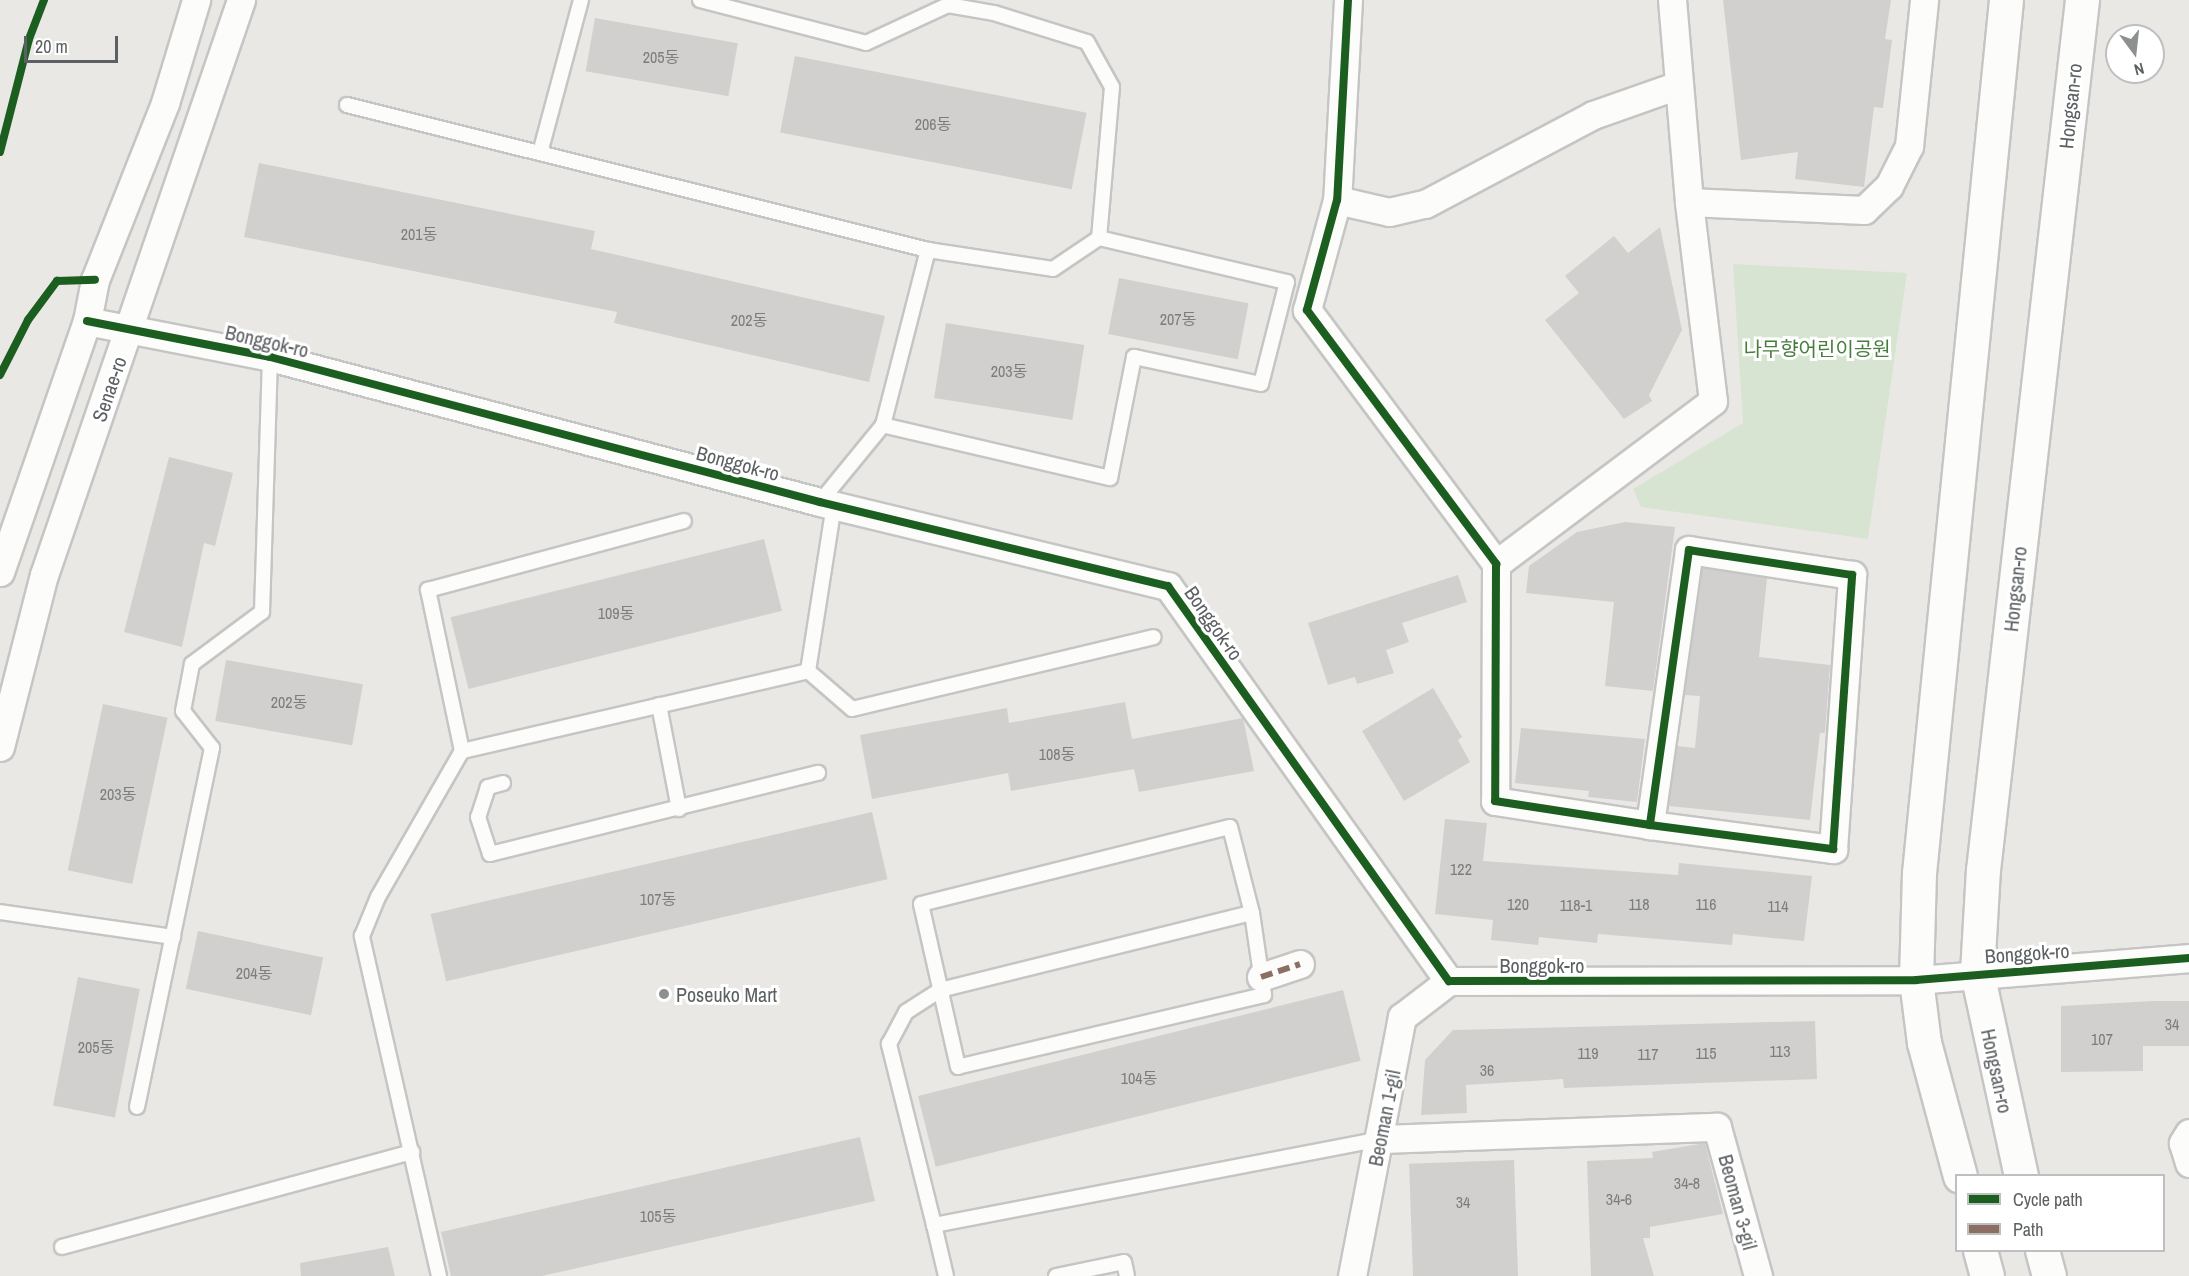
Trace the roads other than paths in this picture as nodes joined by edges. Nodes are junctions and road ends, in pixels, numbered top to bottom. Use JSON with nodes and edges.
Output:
{"nodes":[{"id":1,"x":196,"y":0,"type":"edge"},
{"id":2,"x":241,"y":0,"type":"edge"},
{"id":3,"x":581,"y":0,"type":"edge"},
{"id":4,"x":700,"y":0,"type":"edge"},
{"id":5,"x":1348,"y":0,"type":"edge"},
{"id":6,"x":1672,"y":0,"type":"edge"},
{"id":7,"x":1924,"y":0,"type":"edge"},
{"id":8,"x":2006,"y":0,"type":"edge"},
{"id":9,"x":2082,"y":0,"type":"edge"},
{"id":10,"x":1678,"y":85,"type":"junction"},
{"id":11,"x":347,"y":105,"type":"dead end"},
{"id":12,"x":540,"y":153,"type":"junction"},
{"id":13,"x":1337,"y":200,"type":"junction"},
{"id":14,"x":1689,"y":202,"type":"junction"},
{"id":15,"x":1099,"y":237,"type":"junction"},
{"id":16,"x":928,"y":250,"type":"junction"},
{"id":17,"x":87,"y":321,"type":"junction"},
{"id":18,"x":130,"y":329,"type":"junction"},
{"id":19,"x":270,"y":357,"type":"junction"},
{"id":20,"x":883,"y":425,"type":"junction"},
{"id":21,"x":827,"y":504,"type":"junction"},
{"id":22,"x":684,"y":522,"type":"dead end"},
{"id":23,"x":1496,"y":564,"type":"junction"},
{"id":24,"x":0,"y":573,"type":"edge"},
{"id":25,"x":1154,"y":637,"type":"dead end"},
{"id":26,"x":808,"y":671,"type":"junction"},
{"id":27,"x":659,"y":705,"type":"junction"},
{"id":28,"x":0,"y":747,"type":"edge"},
{"id":29,"x":462,"y":751,"type":"junction"},
{"id":30,"x":818,"y":773,"type":"dead end"},
{"id":31,"x":503,"y":783,"type":"dead end"},
{"id":32,"x":679,"y":808,"type":"junction"},
{"id":33,"x":1650,"y":825,"type":"junction"},
{"id":34,"x":0,"y":912,"type":"edge"},
{"id":35,"x":1252,"y":913,"type":"junction"},
{"id":36,"x":173,"y":937,"type":"junction"},
{"id":37,"x":2189,"y":958,"type":"edge"},
{"id":38,"x":1300,"y":964,"type":"dead end"},
{"id":39,"x":1977,"y":973,"type":"junction"},
{"id":40,"x":1262,"y":978,"type":"junction"},
{"id":41,"x":1916,"y":980,"type":"junction"},
{"id":42,"x":1449,"y":981,"type":"junction"},
{"id":43,"x":940,"y":990,"type":"junction"},
{"id":44,"x":137,"y":1107,"type":"dead end"},
{"id":45,"x":2189,"y":1133,"type":"edge"},
{"id":46,"x":1382,"y":1139,"type":"junction"},
{"id":47,"x":412,"y":1152,"type":"junction"},
{"id":48,"x":2189,"y":1163,"type":"edge"},
{"id":49,"x":1959,"y":1174,"type":"edge"},
{"id":50,"x":2022,"y":1174,"type":"edge"},
{"id":51,"x":934,"y":1225,"type":"junction"},
{"id":52,"x":62,"y":1247,"type":"dead end"},
{"id":53,"x":1980,"y":1252,"type":"edge"},
{"id":54,"x":2042,"y":1252,"type":"edge"},
{"id":55,"x":439,"y":1276,"type":"edge"},
{"id":56,"x":946,"y":1276,"type":"edge"},
{"id":57,"x":1056,"y":1276,"type":"edge"},
{"id":58,"x":1127,"y":1276,"type":"edge"},
{"id":59,"x":1352,"y":1276,"type":"edge"},
{"id":60,"x":1758,"y":1276,"type":"edge"},
{"id":61,"x":1987,"y":1276,"type":"edge"},
{"id":62,"x":2049,"y":1276,"type":"edge"}],
"edges":[{"from":1,"to":17,"type":"street"},
{"from":2,"to":18,"type":"street","name":"Senae-ro"},
{"from":3,"to":12,"type":"lane"},
{"from":4,"to":15,"type":"lane"},
{"from":5,"to":13,"type":"street"},
{"from":6,"to":10,"type":"street"},
{"from":7,"to":14,"type":"street"},
{"from":8,"to":41,"type":"street"},
{"from":9,"to":39,"type":"street","name":"Hongsan-ro"},
{"from":10,"to":13,"type":"street"},
{"from":10,"to":14,"type":"street"},
{"from":11,"to":12,"type":"lane"},
{"from":12,"to":16,"type":"lane"},
{"from":13,"to":23,"type":"street"},
{"from":14,"to":23,"type":"street"},
{"from":15,"to":16,"type":"lane"},
{"from":15,"to":20,"type":"lane"},
{"from":16,"to":20,"type":"lane"},
{"from":17,"to":18,"type":"street","name":"Bonggok-ro"},
{"from":17,"to":24,"type":"street"},
{"from":18,"to":19,"type":"street","name":"Bonggok-ro"},
{"from":18,"to":28,"type":"street","name":"Senae-ro"},
{"from":19,"to":21,"type":"street","name":"Bonggok-ro"},
{"from":19,"to":36,"type":"lane"},
{"from":20,"to":21,"type":"lane"},
{"from":21,"to":26,"type":"lane"},
{"from":21,"to":42,"type":"street","name":"Bonggok-ro"},
{"from":22,"to":29,"type":"lane"},
{"from":23,"to":33,"type":"street"},
{"from":25,"to":26,"type":"lane"},
{"from":26,"to":27,"type":"lane"},
{"from":27,"to":29,"type":"lane"},
{"from":27,"to":32,"type":"lane"},
{"from":29,"to":47,"type":"lane"},
{"from":30,"to":32,"type":"lane"},
{"from":31,"to":32,"type":"lane"},
{"from":33,"to":33,"type":"street"},
{"from":34,"to":36,"type":"lane"},
{"from":35,"to":40,"type":"lane"},
{"from":35,"to":43,"type":"lane"},
{"from":35,"to":43,"type":"lane"},
{"from":36,"to":44,"type":"lane"},
{"from":37,"to":39,"type":"street","name":"Bonggok-ro"},
{"from":38,"to":40,"type":"street"},
{"from":39,"to":41,"type":"street","name":"Bonggok-ro"},
{"from":39,"to":50,"type":"street","name":"Hongsan-ro"},
{"from":40,"to":43,"type":"lane"},
{"from":41,"to":42,"type":"street","name":"Bonggok-ro"},
{"from":41,"to":49,"type":"street"},
{"from":42,"to":46,"type":"street","name":"Beoman 1-gil"},
{"from":43,"to":51,"type":"lane"},
{"from":45,"to":48,"type":"street"},
{"from":46,"to":51,"type":"lane"},
{"from":46,"to":59,"type":"street","name":"Beoman 1-gil"},
{"from":46,"to":60,"type":"street","name":"Beoman 3-gil"},
{"from":47,"to":52,"type":"lane"},
{"from":47,"to":55,"type":"lane"},
{"from":51,"to":56,"type":"lane"},
{"from":53,"to":61,"type":"street"},
{"from":54,"to":62,"type":"street"},
{"from":57,"to":58,"type":"lane"}]}
